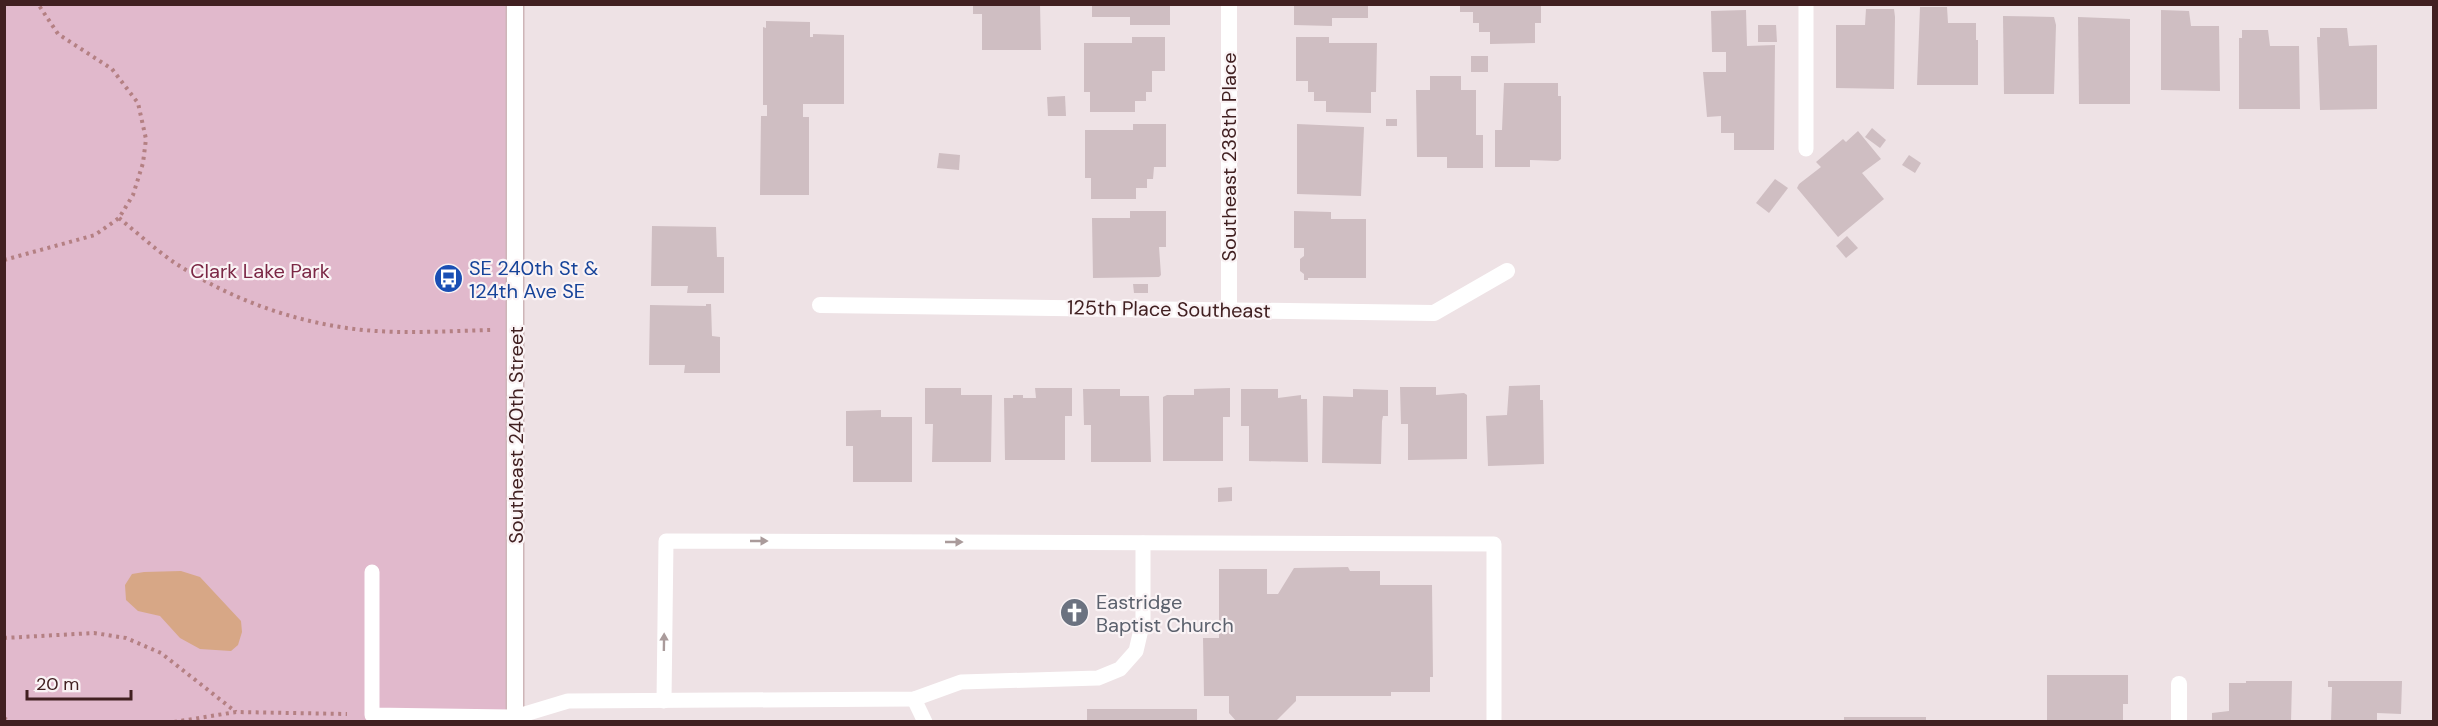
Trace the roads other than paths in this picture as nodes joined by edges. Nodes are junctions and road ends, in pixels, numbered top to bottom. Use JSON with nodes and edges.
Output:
{"nodes":[{"id":1,"x":515,"y":4,"type":"edge"},
{"id":2,"x":1229,"y":4,"type":"edge"},
{"id":3,"x":1806,"y":4,"type":"edge"},
{"id":4,"x":1806,"y":149,"type":"dead end"},
{"id":5,"x":1508,"y":272,"type":"dead end"},
{"id":6,"x":820,"y":305,"type":"dead end"},
{"id":7,"x":1229,"y":309,"type":"junction"},
{"id":8,"x":1143,"y":543,"type":"junction"},
{"id":9,"x":372,"y":572,"type":"dead end"},
{"id":10,"x":2179,"y":684,"type":"dead end"},
{"id":11,"x":914,"y":699,"type":"junction"},
{"id":12,"x":664,"y":701,"type":"junction"},
{"id":13,"x":515,"y":719,"type":"edge"},
{"id":14,"x":925,"y":722,"type":"edge"},
{"id":15,"x":1494,"y":722,"type":"edge"},
{"id":16,"x":2179,"y":722,"type":"edge"}],
"edges":[{"from":1,"to":13,"type":"street","name":"Southeast 240th Street"},
{"from":2,"to":7,"type":"street","name":"Southeast 238th Place"},
{"from":3,"to":4,"type":"lane"},
{"from":5,"to":7,"type":"street","name":"125th Place Southeast"},
{"from":6,"to":7,"type":"street","name":"125th Place Southeast"},
{"from":8,"to":11,"type":"lane"},
{"from":12,"to":8,"type":"lane","one_way":true},
{"from":8,"to":15,"type":"lane"},
{"from":9,"to":13,"type":"lane"},
{"from":10,"to":16,"type":"street"},
{"from":11,"to":12,"type":"lane"},
{"from":11,"to":14,"type":"lane"},
{"from":12,"to":13,"type":"lane"}]}
